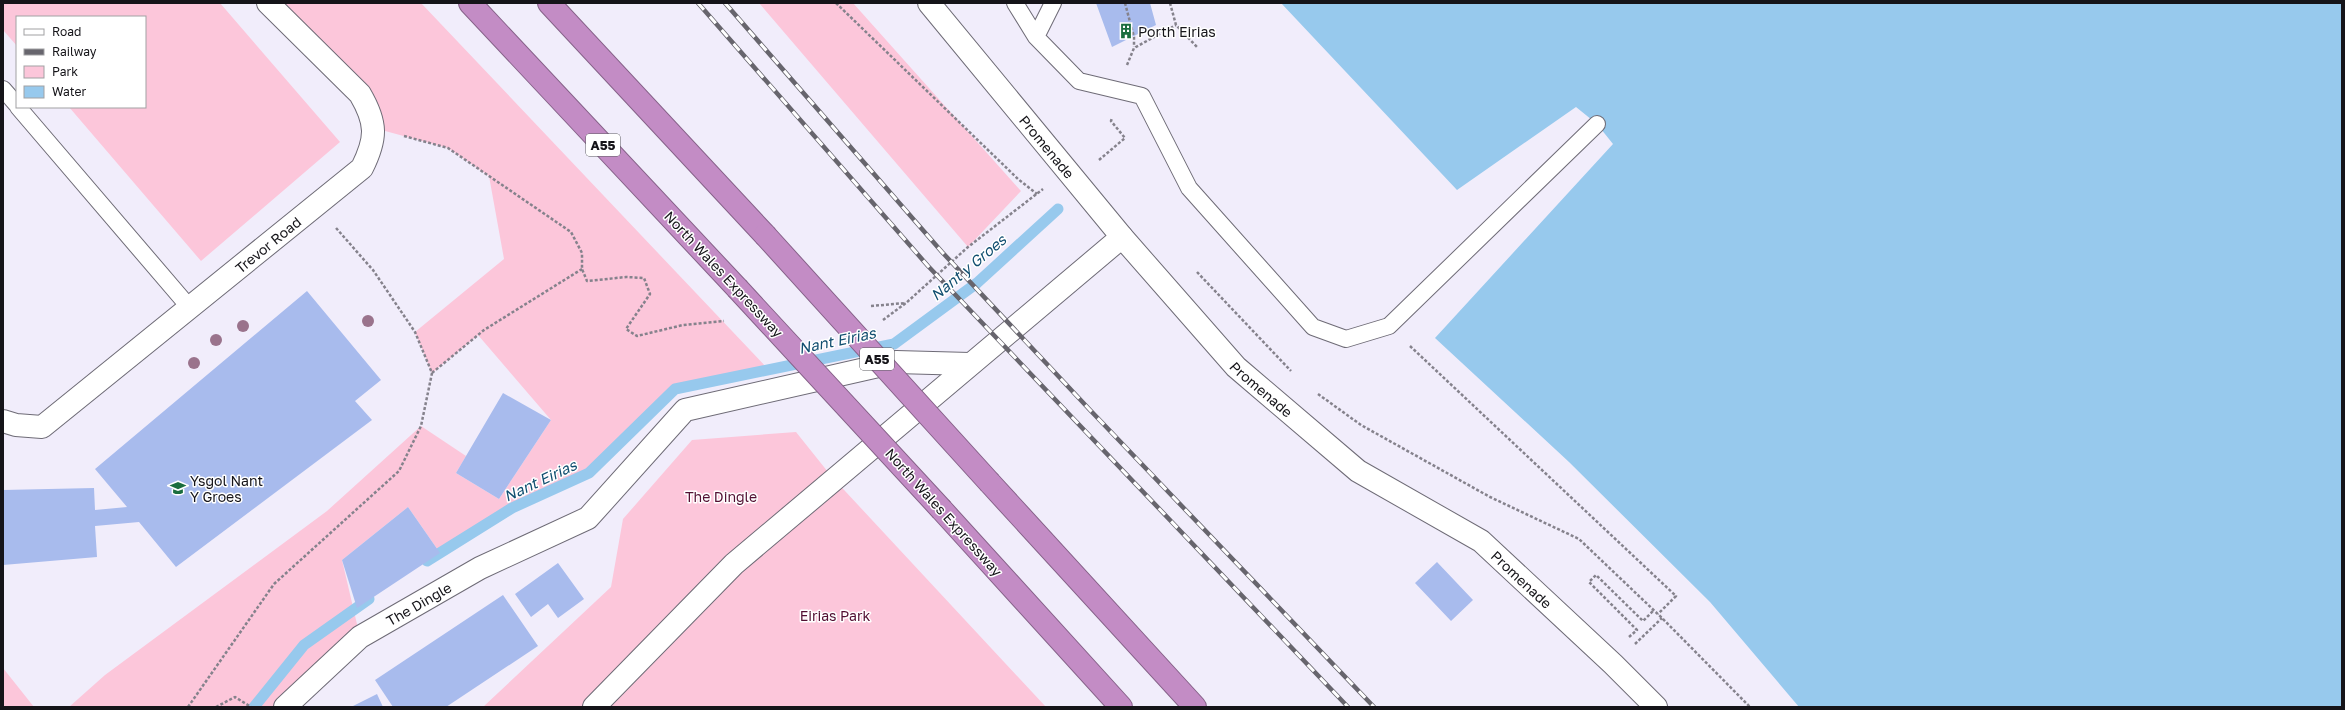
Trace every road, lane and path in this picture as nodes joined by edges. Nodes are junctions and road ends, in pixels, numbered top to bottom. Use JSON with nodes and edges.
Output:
{"nodes":[{"id":1,"x":268,"y":3,"type":"edge"},
{"id":2,"x":470,"y":3,"type":"edge"},
{"id":3,"x":549,"y":3,"type":"edge"},
{"id":4,"x":836,"y":3,"type":"edge"},
{"id":5,"x":929,"y":3,"type":"edge"},
{"id":6,"x":1015,"y":3,"type":"edge"},
{"id":7,"x":1053,"y":3,"type":"edge"},
{"id":8,"x":1125,"y":3,"type":"edge"},
{"id":9,"x":1170,"y":3,"type":"edge"},
{"id":10,"x":1036,"y":38,"type":"junction"},
{"id":11,"x":1197,"y":47,"type":"dead end"},
{"id":12,"x":1134,"y":48,"type":"dead end"},
{"id":13,"x":3,"y":89,"type":"edge"},
{"id":14,"x":16,"y":104,"type":"edge"},
{"id":15,"x":20,"y":108,"type":"edge"},
{"id":16,"x":1597,"y":124,"type":"dead end"},
{"id":17,"x":374,"y":128,"type":"junction"},
{"id":18,"x":1125,"y":138,"type":"dead end"},
{"id":19,"x":1099,"y":160,"type":"junction"},
{"id":20,"x":1104,"y":166,"type":"dead end"},
{"id":21,"x":1068,"y":169,"type":"junction"},
{"id":22,"x":1037,"y":194,"type":"junction"},
{"id":23,"x":316,"y":205,"type":"junction"},
{"id":24,"x":1122,"y":237,"type":"junction"},
{"id":25,"x":1193,"y":268,"type":"dead end"},
{"id":26,"x":582,"y":269,"type":"junction"},
{"id":27,"x":868,"y":306,"type":"dead end"},
{"id":28,"x":190,"y":308,"type":"junction"},
{"id":29,"x":729,"y":320,"type":"dead end"},
{"id":30,"x":1389,"y":326,"type":"junction"},
{"id":31,"x":970,"y":364,"type":"junction"},
{"id":32,"x":432,"y":374,"type":"junction"},
{"id":33,"x":1295,"y":375,"type":"dead end"},
{"id":34,"x":1313,"y":390,"type":"dead end"},
{"id":35,"x":3,"y":421,"type":"edge"},
{"id":36,"x":1658,"y":614,"type":"junction"},
{"id":37,"x":1662,"y":618,"type":"junction"},
{"id":38,"x":1631,"y":647,"type":"dead end"},
{"id":39,"x":188,"y":707,"type":"edge"},
{"id":40,"x":216,"y":707,"type":"edge"},
{"id":41,"x":251,"y":707,"type":"edge"},
{"id":42,"x":285,"y":707,"type":"edge"},
{"id":43,"x":594,"y":707,"type":"edge"},
{"id":44,"x":1121,"y":707,"type":"edge"},
{"id":45,"x":1195,"y":707,"type":"edge"},
{"id":46,"x":1656,"y":707,"type":"edge"},
{"id":47,"x":1750,"y":707,"type":"edge"}],
"edges":[{"from":1,"to":17,"type":"street","name":"Trevor Road"},
{"from":2,"to":44,"type":"highway","name":"North Wales Expressway","number":"A55","bridge":true},
{"from":3,"to":45,"type":"highway","number":"A55","bridge":true},
{"from":4,"to":22,"type":"path"},
{"from":5,"to":21,"type":"street","name":"Promenade"},
{"from":6,"to":10,"type":"lane"},
{"from":7,"to":10,"type":"lane"},
{"from":8,"to":12,"type":"path"},
{"from":9,"to":11,"type":"path"},
{"from":10,"to":30,"type":"lane"},
{"from":13,"to":14,"type":"lane"},
{"from":15,"to":28,"type":"lane"},
{"from":16,"to":30,"type":"lane"},
{"from":17,"to":23,"type":"street","name":"Trevor Road"},
{"from":17,"to":26,"type":"path"},
{"from":18,"to":19,"type":"path"},
{"from":19,"to":20,"type":"path"},
{"from":19,"to":21,"type":"path"},
{"from":21,"to":22,"type":"path"},
{"from":21,"to":24,"type":"street","name":"Promenade"},
{"from":22,"to":27,"type":"path"},
{"from":23,"to":28,"type":"street","name":"Trevor Road"},
{"from":23,"to":32,"type":"path"},
{"from":24,"to":31,"type":"street"},
{"from":24,"to":46,"type":"street","name":"Promenade"},
{"from":25,"to":33,"type":"path"},
{"from":26,"to":29,"type":"path"},
{"from":26,"to":32,"type":"path"},
{"from":28,"to":35,"type":"street","name":"Trevor Road"},
{"from":30,"to":36,"type":"path"},
{"from":31,"to":42,"type":"street","name":"The Dingle"},
{"from":31,"to":43,"type":"street"},
{"from":32,"to":39,"type":"path"},
{"from":34,"to":36,"type":"path"},
{"from":36,"to":37,"type":"path"},
{"from":37,"to":38,"type":"path"},
{"from":37,"to":47,"type":"path"},
{"from":40,"to":41,"type":"path"}]}
